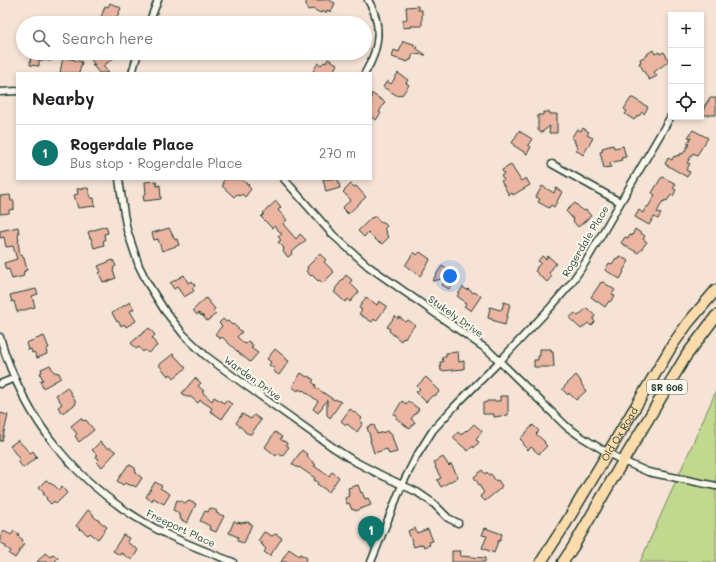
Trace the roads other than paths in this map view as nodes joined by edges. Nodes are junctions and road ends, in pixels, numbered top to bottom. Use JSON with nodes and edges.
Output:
{"nodes":[{"id":1,"x":158,"y":0,"type":"edge"},
{"id":2,"x":368,"y":0,"type":"edge"},
{"id":3,"x":152,"y":16,"type":"edge"},
{"id":4,"x":372,"y":59,"type":"edge"},
{"id":5,"x":136,"y":60,"type":"edge"},
{"id":6,"x":372,"y":60,"type":"edge"},
{"id":7,"x":132,"y":72,"type":"edge"},
{"id":8,"x":366,"y":72,"type":"edge"},
{"id":9,"x":16,"y":91,"type":"edge"},
{"id":10,"x":0,"y":92,"type":"edge"},
{"id":11,"x":669,"y":120,"type":"edge"},
{"id":12,"x":552,"y":164,"type":"dead end"},
{"id":13,"x":119,"y":180,"type":"edge"},
{"id":14,"x":285,"y":180,"type":"edge"},
{"id":15,"x":620,"y":202,"type":"junction"},
{"id":16,"x":716,"y":290,"type":"edge"},
{"id":17,"x":716,"y":316,"type":"edge"},
{"id":18,"x":0,"y":337,"type":"edge"},
{"id":19,"x":500,"y":361,"type":"junction"},
{"id":20,"x":15,"y":378,"type":"junction"},
{"id":21,"x":0,"y":384,"type":"edge"},
{"id":22,"x":608,"y":453,"type":"junction"},
{"id":23,"x":623,"y":462,"type":"junction"},
{"id":24,"x":402,"y":485,"type":"junction"},
{"id":25,"x":716,"y":486,"type":"edge"},
{"id":26,"x":458,"y":523,"type":"dead end"},
{"id":27,"x":216,"y":555,"type":"junction"},
{"id":28,"x":212,"y":562,"type":"edge"},
{"id":29,"x":233,"y":562,"type":"edge"},
{"id":30,"x":371,"y":562,"type":"edge"},
{"id":31,"x":541,"y":562,"type":"edge"},
{"id":32,"x":563,"y":562,"type":"edge"}],
"edges":[{"from":1,"to":3,"type":"street"},
{"from":2,"to":4,"type":"street"},
{"from":5,"to":7,"type":"street"},
{"from":6,"to":8,"type":"street"},
{"from":9,"to":10,"type":"street"},
{"from":11,"to":15,"type":"street","name":"Rogerdale Place"},
{"from":12,"to":15,"type":"street"},
{"from":13,"to":24,"type":"street","name":"Warden Drive"},
{"from":14,"to":19,"type":"street","name":"Stukely Drive"},
{"from":15,"to":19,"type":"street","name":"Rogerdale Place"},
{"from":16,"to":22,"type":"main road","name":"Old Ox Road","number":"SR 606"},
{"from":17,"to":23,"type":"main road","name":"Old Ox Road","number":"SR 606"},
{"from":18,"to":20,"type":"street","name":"Freeport Place"},
{"from":19,"to":22,"type":"street","name":"Stukely Drive"},
{"from":19,"to":24,"type":"street","name":"Rogerdale Place"},
{"from":20,"to":21,"type":"street"},
{"from":20,"to":27,"type":"street","name":"Freeport Place"},
{"from":22,"to":23,"type":"street","name":"Stukely Drive"},
{"from":22,"to":31,"type":"main road","name":"Old Ox Road","number":"SR 606"},
{"from":23,"to":25,"type":"street","name":"Stukely Drive"},
{"from":23,"to":32,"type":"main road","name":"Old Ox Road","number":"SR 606"},
{"from":24,"to":26,"type":"street","name":"Warden Drive"},
{"from":24,"to":30,"type":"street","name":"Rogerdale Place"},
{"from":27,"to":28,"type":"street"},
{"from":27,"to":29,"type":"street","name":"Freeport Place"}]}
